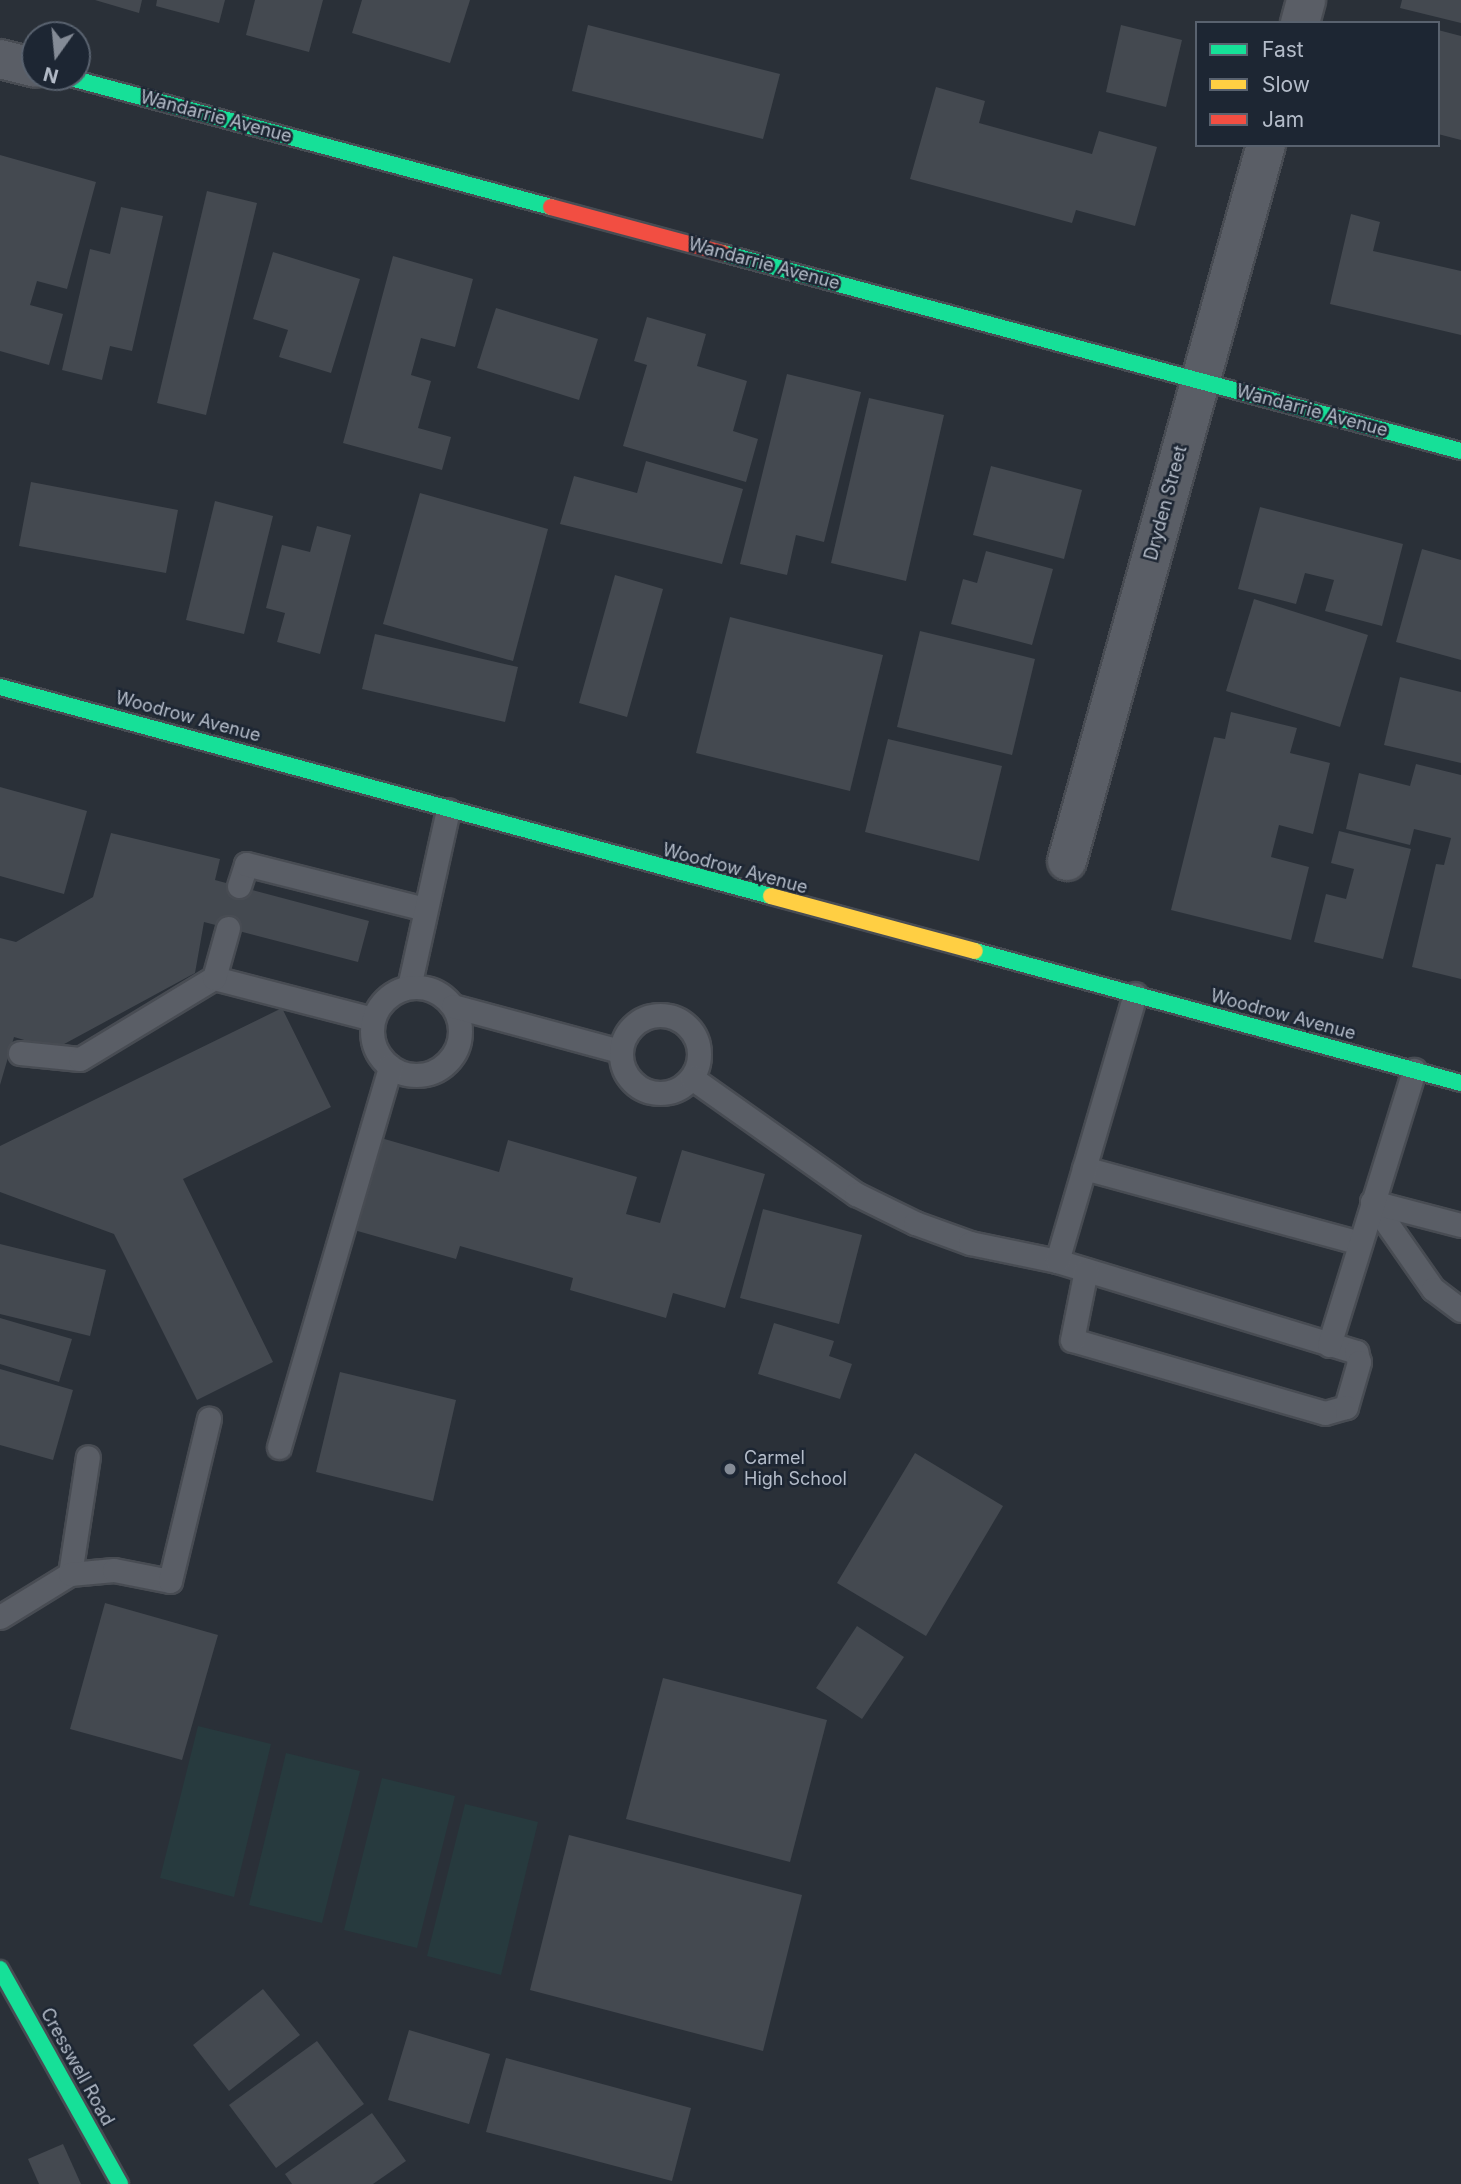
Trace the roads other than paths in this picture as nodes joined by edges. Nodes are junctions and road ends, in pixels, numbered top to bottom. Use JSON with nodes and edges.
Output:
{"nodes":[{"id":1,"x":1306,"y":0,"type":"edge"},
{"id":2,"x":1301,"y":21,"type":"edge"},
{"id":3,"x":0,"y":59,"type":"edge"},
{"id":4,"x":21,"y":64,"type":"edge"},
{"id":5,"x":91,"y":83,"type":"edge"},
{"id":6,"x":1265,"y":147,"type":"edge"},
{"id":7,"x":1200,"y":381,"type":"junction"},
{"id":8,"x":1461,"y":451,"type":"edge"},
{"id":9,"x":0,"y":687,"type":"edge"},
{"id":10,"x":448,"y":810,"type":"junction"},
{"id":11,"x":1067,"y":861,"type":"dead end"},
{"id":12,"x":239,"y":886,"type":"dead end"},
{"id":13,"x":425,"y":909,"type":"junction"},
{"id":14,"x":228,"y":928,"type":"dead end"},
{"id":15,"x":214,"y":978,"type":"junction"},
{"id":16,"x":409,"y":987,"type":"junction"},
{"id":17,"x":1135,"y":995,"type":"junction"},
{"id":18,"x":453,"y":1006,"type":"junction"},
{"id":19,"x":373,"y":1019,"type":"junction"},
{"id":20,"x":620,"y":1051,"type":"junction"},
{"id":21,"x":20,"y":1053,"type":"dead end"},
{"id":22,"x":390,"y":1068,"type":"junction"},
{"id":23,"x":1414,"y":1070,"type":"junction"},
{"id":24,"x":691,"y":1078,"type":"junction"},
{"id":25,"x":1461,"y":1083,"type":"edge"},
{"id":26,"x":1084,"y":1168,"type":"junction"},
{"id":27,"x":1372,"y":1202,"type":"junction"},
{"id":28,"x":1461,"y":1225,"type":"edge"},
{"id":29,"x":1360,"y":1243,"type":"junction"},
{"id":30,"x":1057,"y":1261,"type":"junction"},
{"id":31,"x":1086,"y":1270,"type":"junction"},
{"id":32,"x":1461,"y":1311,"type":"edge"},
{"id":33,"x":1329,"y":1345,"type":"junction"},
{"id":34,"x":209,"y":1419,"type":"dead end"},
{"id":35,"x":279,"y":1447,"type":"dead end"},
{"id":36,"x":88,"y":1457,"type":"dead end"},
{"id":37,"x":70,"y":1574,"type":"junction"},
{"id":38,"x":0,"y":1617,"type":"edge"},
{"id":39,"x":0,"y":1969,"type":"edge"},
{"id":40,"x":120,"y":2184,"type":"edge"}],
"edges":[{"from":1,"to":2,"type":"street"},
{"from":3,"to":4,"type":"street"},
{"from":5,"to":7,"type":"street","name":"Wandarrie Avenue"},
{"from":6,"to":7,"type":"street","name":"Dryden Street"},
{"from":7,"to":8,"type":"street","name":"Wandarrie Avenue"},
{"from":7,"to":11,"type":"street","name":"Dryden Street"},
{"from":9,"to":10,"type":"street","name":"Woodrow Avenue"},
{"from":10,"to":13,"type":"lane"},
{"from":10,"to":17,"type":"street","name":"Woodrow Avenue"},
{"from":12,"to":13,"type":"lane"},
{"from":13,"to":16,"type":"lane"},
{"from":14,"to":15,"type":"lane"},
{"from":15,"to":19,"type":"lane"},
{"from":15,"to":21,"type":"lane"},
{"from":16,"to":18,"type":"lane"},
{"from":16,"to":19,"type":"lane"},
{"from":17,"to":23,"type":"street","name":"Woodrow Avenue"},
{"from":17,"to":26,"type":"lane"},
{"from":18,"to":20,"type":"lane"},
{"from":18,"to":22,"type":"lane"},
{"from":19,"to":22,"type":"lane"},
{"from":20,"to":24,"type":"lane"},
{"from":20,"to":24,"type":"lane"},
{"from":22,"to":35,"type":"lane"},
{"from":23,"to":25,"type":"street","name":"Woodrow Avenue"},
{"from":23,"to":27,"type":"lane"},
{"from":24,"to":30,"type":"lane"},
{"from":26,"to":29,"type":"lane"},
{"from":26,"to":30,"type":"lane"},
{"from":27,"to":28,"type":"lane"},
{"from":27,"to":29,"type":"lane"},
{"from":27,"to":32,"type":"lane"},
{"from":29,"to":33,"type":"lane"},
{"from":30,"to":31,"type":"lane"},
{"from":31,"to":33,"type":"lane"},
{"from":31,"to":33,"type":"lane"},
{"from":34,"to":37,"type":"lane"},
{"from":36,"to":37,"type":"lane"},
{"from":37,"to":38,"type":"lane"},
{"from":39,"to":40,"type":"street","name":"Cresswell Road"}]}
